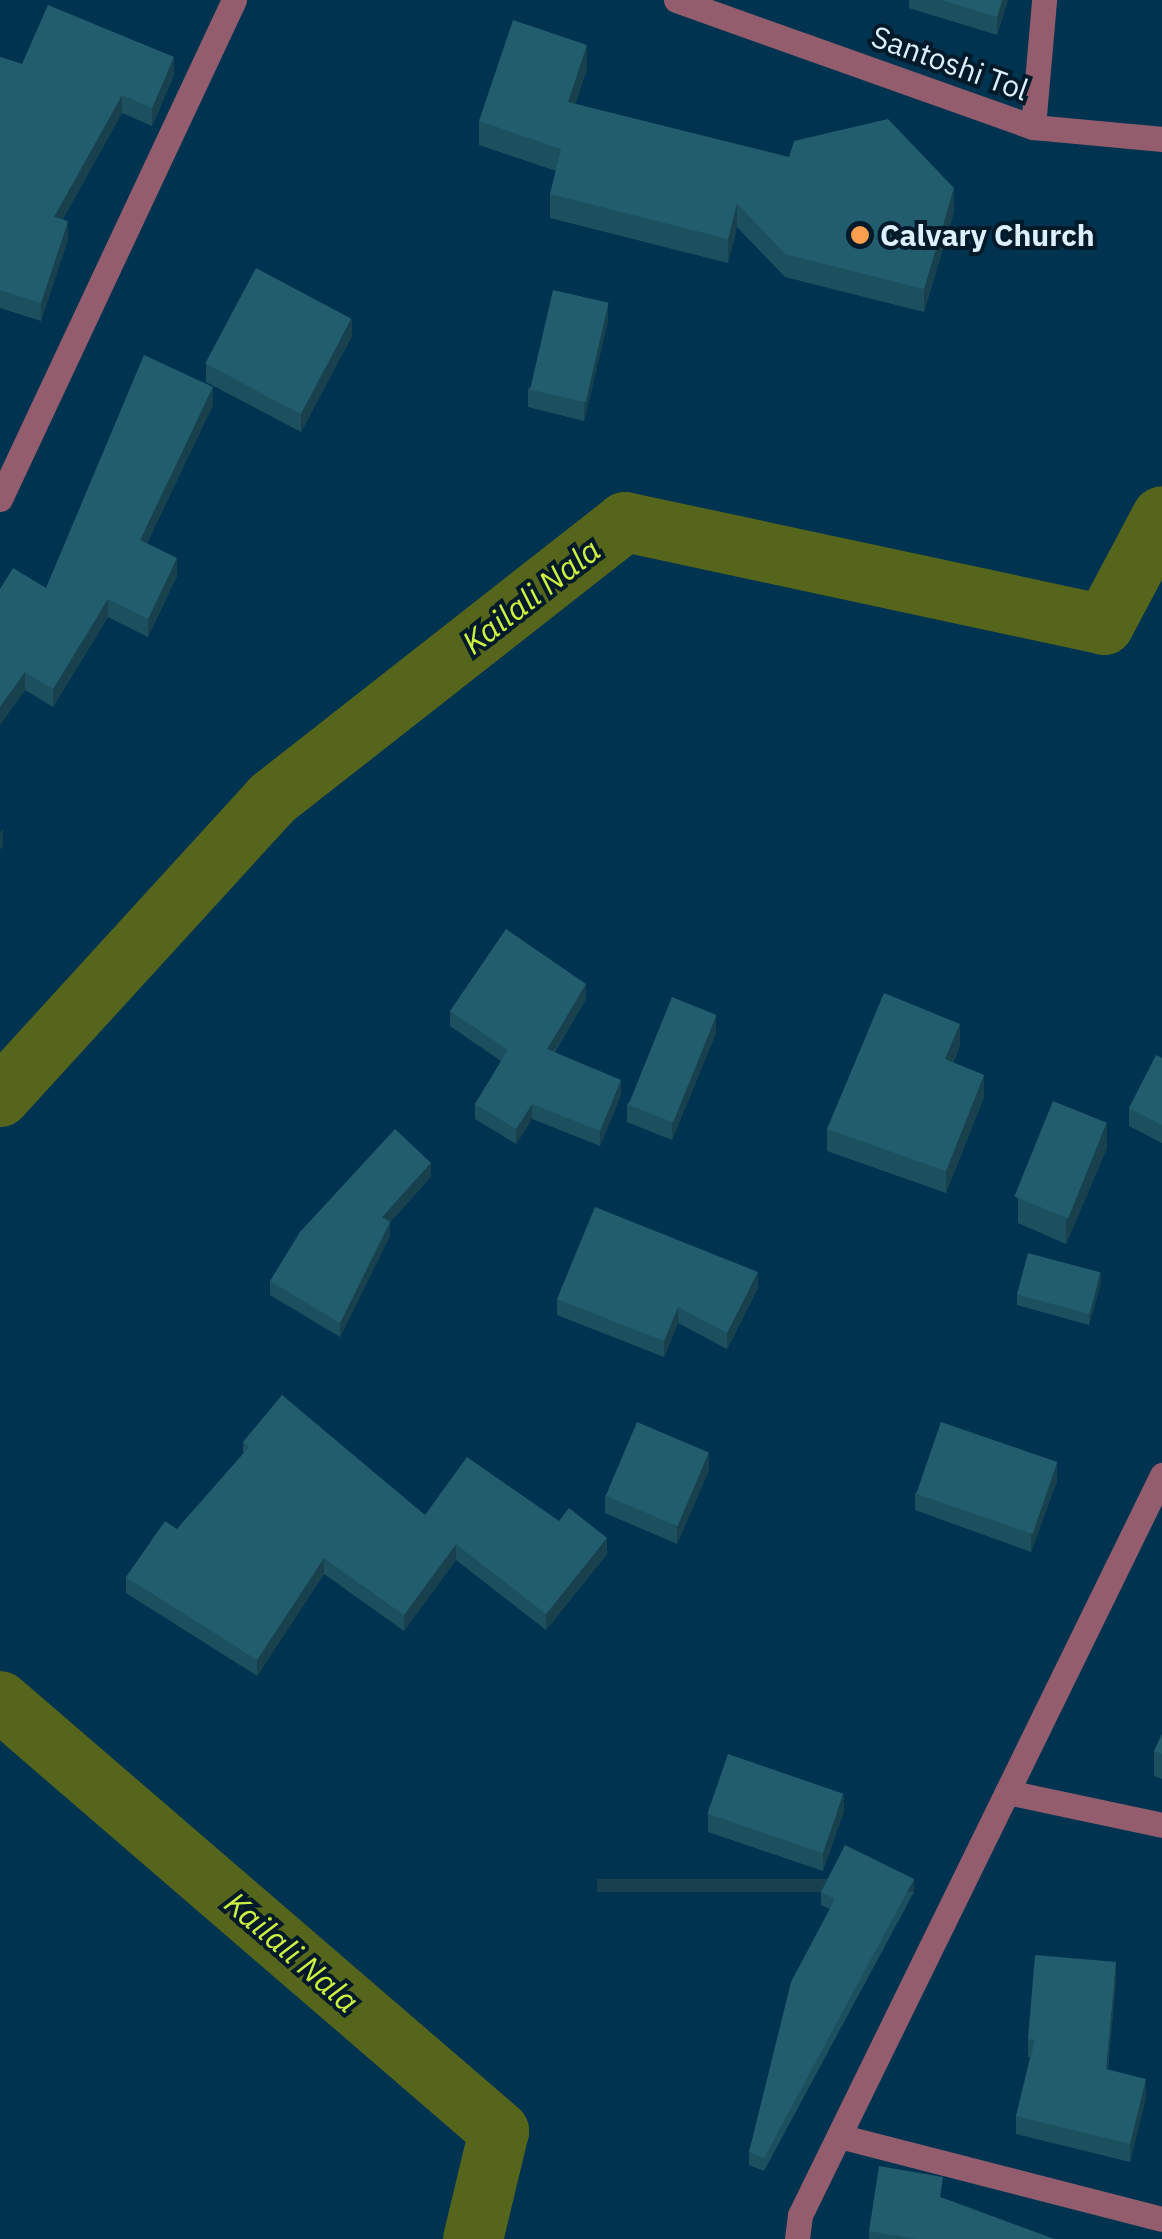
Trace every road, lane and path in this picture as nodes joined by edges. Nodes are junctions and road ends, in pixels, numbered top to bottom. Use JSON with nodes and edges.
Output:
{"nodes":[{"id":1,"x":234,"y":0,"type":"edge"},
{"id":2,"x":676,"y":0,"type":"edge"},
{"id":3,"x":1044,"y":0,"type":"edge"},
{"id":4,"x":1032,"y":127,"type":"junction"},
{"id":5,"x":1162,"y":139,"type":"edge"},
{"id":6,"x":0,"y":499,"type":"edge"},
{"id":7,"x":1162,"y":1476,"type":"edge"},
{"id":8,"x":1007,"y":1792,"type":"junction"},
{"id":9,"x":1162,"y":1826,"type":"edge"},
{"id":10,"x":838,"y":2136,"type":"junction"},
{"id":11,"x":1162,"y":2219,"type":"edge"},
{"id":12,"x":797,"y":2239,"type":"edge"}],
"edges":[{"from":1,"to":6,"type":"street"},
{"from":2,"to":4,"type":"street","name":"Santoshi Tol"},
{"from":3,"to":4,"type":"street"},
{"from":4,"to":5,"type":"street","name":"Santoshi Tol"},
{"from":7,"to":8,"type":"street"},
{"from":8,"to":9,"type":"street"},
{"from":8,"to":10,"type":"street"},
{"from":10,"to":11,"type":"street"},
{"from":10,"to":12,"type":"street"}]}
